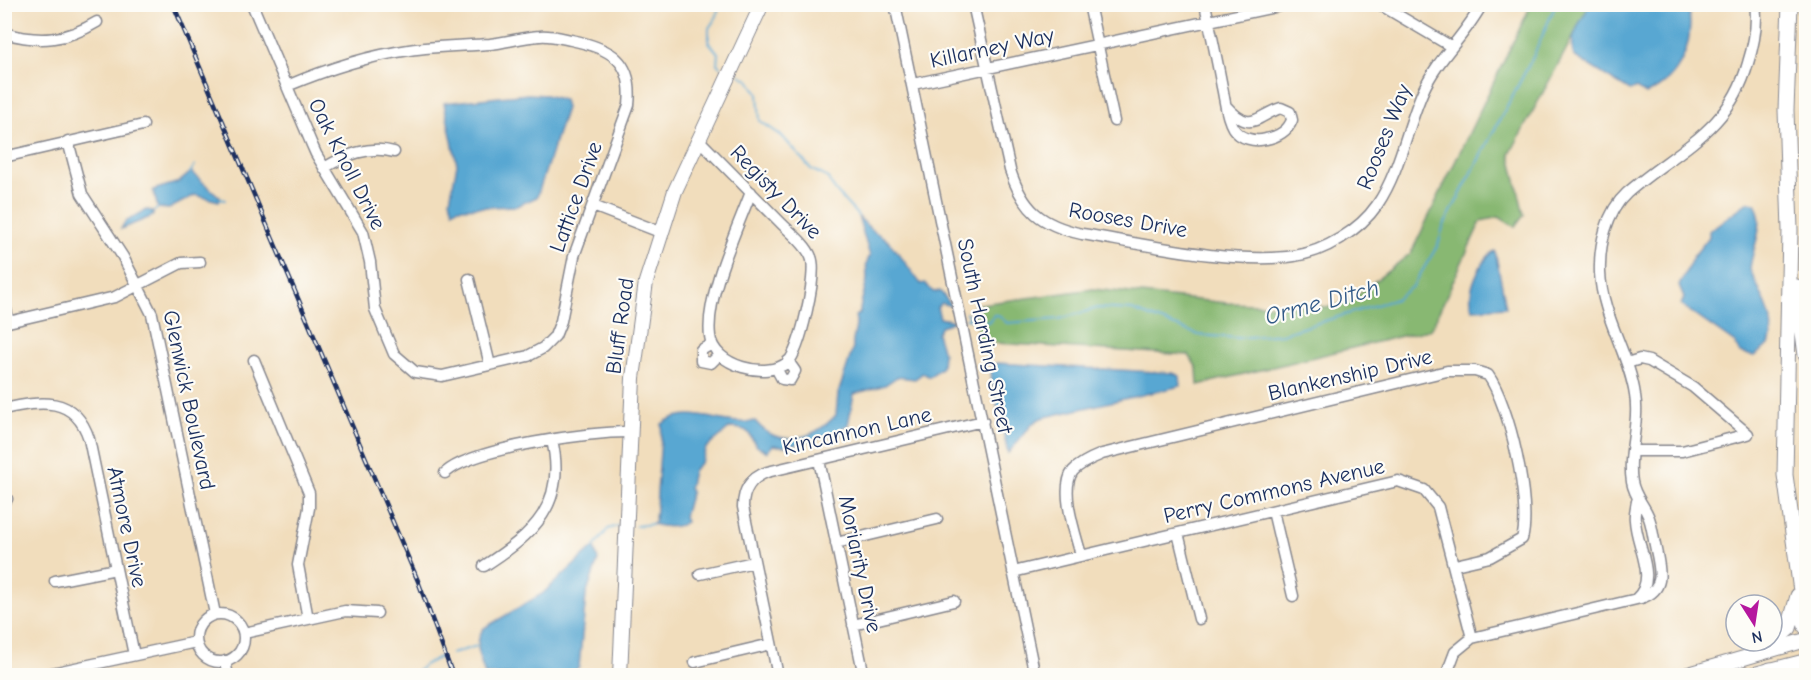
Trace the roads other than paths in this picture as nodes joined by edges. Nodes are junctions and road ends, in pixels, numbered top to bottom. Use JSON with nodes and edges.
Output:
{"nodes":[{"id":1,"x":252,"y":4,"type":"edge"},
{"id":2,"x":762,"y":4,"type":"edge"},
{"id":3,"x":895,"y":4,"type":"edge"},
{"id":4,"x":973,"y":4,"type":"edge"},
{"id":5,"x":1089,"y":4,"type":"edge"},
{"id":6,"x":1205,"y":4,"type":"edge"},
{"id":7,"x":1289,"y":4,"type":"edge"},
{"id":8,"x":1379,"y":4,"type":"edge"},
{"id":9,"x":1482,"y":4,"type":"edge"},
{"id":10,"x":1755,"y":4,"type":"edge"},
{"id":11,"x":1790,"y":4,"type":"edge"},
{"id":12,"x":97,"y":22,"type":"dead end"},
{"id":13,"x":1209,"y":23,"type":"junction"},
{"id":14,"x":4,"y":33,"type":"edge"},
{"id":15,"x":1098,"y":46,"type":"junction"},
{"id":16,"x":1452,"y":47,"type":"junction"},
{"id":17,"x":987,"y":69,"type":"junction"},
{"id":18,"x":913,"y":84,"type":"junction"},
{"id":19,"x":287,"y":86,"type":"junction"},
{"id":20,"x":1227,"y":106,"type":"junction"},
{"id":21,"x":1114,"y":121,"type":"dead end"},
{"id":22,"x":143,"y":125,"type":"dead end"},
{"id":23,"x":698,"y":139,"type":"junction"},
{"id":24,"x":68,"y":141,"type":"junction"},
{"id":25,"x":394,"y":152,"type":"dead end"},
{"id":26,"x":4,"y":157,"type":"edge"},
{"id":27,"x":324,"y":168,"type":"junction"},
{"id":28,"x":751,"y":192,"type":"junction"},
{"id":29,"x":593,"y":206,"type":"junction"},
{"id":30,"x":1790,"y":230,"type":"junction"},
{"id":31,"x":660,"y":232,"type":"junction"},
{"id":32,"x":1296,"y":256,"type":"joint"},
{"id":33,"x":200,"y":262,"type":"dead end"},
{"id":34,"x":469,"y":279,"type":"dead end"},
{"id":35,"x":138,"y":286,"type":"junction"},
{"id":36,"x":4,"y":302,"type":"edge"},
{"id":37,"x":7,"y":322,"type":"edge"},
{"id":38,"x":712,"y":344,"type":"junction"},
{"id":39,"x":719,"y":355,"type":"junction"},
{"id":40,"x":1806,"y":355,"type":"edge"},
{"id":41,"x":254,"y":360,"type":"dead end"},
{"id":42,"x":788,"y":362,"type":"junction"},
{"id":43,"x":1627,"y":363,"type":"junction"},
{"id":44,"x":490,"y":365,"type":"junction"},
{"id":45,"x":776,"y":368,"type":"junction"},
{"id":46,"x":4,"y":409,"type":"edge"},
{"id":47,"x":983,"y":421,"type":"junction"},
{"id":48,"x":631,"y":432,"type":"junction"},
{"id":49,"x":552,"y":440,"type":"junction"},
{"id":50,"x":1633,"y":450,"type":"junction"},
{"id":51,"x":819,"y":460,"type":"junction"},
{"id":52,"x":445,"y":473,"type":"dead end"},
{"id":53,"x":1273,"y":511,"type":"junction"},
{"id":54,"x":937,"y":519,"type":"dead end"},
{"id":55,"x":1178,"y":533,"type":"junction"},
{"id":56,"x":836,"y":543,"type":"junction"},
{"id":57,"x":1081,"y":555,"type":"junction"},
{"id":58,"x":754,"y":561,"type":"junction"},
{"id":59,"x":1455,"y":565,"type":"junction"},
{"id":60,"x":484,"y":566,"type":"dead end"},
{"id":61,"x":116,"y":569,"type":"junction"},
{"id":62,"x":1013,"y":572,"type":"junction"},
{"id":63,"x":700,"y":574,"type":"dead end"},
{"id":64,"x":1799,"y":575,"type":"junction"},
{"id":65,"x":55,"y":581,"type":"dead end"},
{"id":66,"x":1293,"y":596,"type":"dead end"},
{"id":67,"x":954,"y":601,"type":"dead end"},
{"id":68,"x":377,"y":613,"type":"dead end"},
{"id":69,"x":215,"y":614,"type":"junction"},
{"id":70,"x":308,"y":619,"type":"junction"},
{"id":71,"x":1199,"y":619,"type":"dead end"},
{"id":72,"x":853,"y":625,"type":"junction"},
{"id":73,"x":1806,"y":627,"type":"edge"},
{"id":74,"x":1784,"y":632,"type":"edge"},
{"id":75,"x":244,"y":633,"type":"junction"},
{"id":76,"x":1472,"y":638,"type":"junction"},
{"id":77,"x":1806,"y":640,"type":"edge"},
{"id":78,"x":196,"y":642,"type":"junction"},
{"id":79,"x":771,"y":644,"type":"junction"},
{"id":80,"x":1784,"y":646,"type":"edge"},
{"id":81,"x":1757,"y":653,"type":"edge"},
{"id":82,"x":134,"y":655,"type":"junction"},
{"id":83,"x":225,"y":661,"type":"junction"},
{"id":84,"x":695,"y":662,"type":"dead end"},
{"id":85,"x":1806,"y":662,"type":"edge"},
{"id":86,"x":1770,"y":670,"type":"junction"},
{"id":87,"x":38,"y":675,"type":"edge"},
{"id":88,"x":228,"y":675,"type":"edge"},
{"id":89,"x":620,"y":675,"type":"edge"},
{"id":90,"x":778,"y":675,"type":"edge"},
{"id":91,"x":864,"y":675,"type":"edge"},
{"id":92,"x":1035,"y":675,"type":"edge"},
{"id":93,"x":1446,"y":675,"type":"edge"},
{"id":94,"x":1682,"y":675,"type":"edge"},
{"id":95,"x":1747,"y":675,"type":"edge"},
{"id":96,"x":1806,"y":675,"type":"edge"}],
"edges":[{"from":1,"to":19,"type":"street","name":"Oak Knoll Drive"},
{"from":2,"to":23,"type":"main road","name":"Bluff Road"},
{"from":3,"to":18,"type":"street","name":"South Harding Street"},
{"from":4,"to":17,"type":"street","name":"Rooses Drive"},
{"from":5,"to":15,"type":"street"},
{"from":6,"to":13,"type":"street"},
{"from":7,"to":13,"type":"street","name":"Killarney Way"},
{"from":8,"to":16,"type":"street"},
{"from":9,"to":16,"type":"street","name":"Rooses Way"},
{"from":10,"to":43,"type":"street"},
{"from":11,"to":30,"type":"highway"},
{"from":12,"to":14,"type":"street"},
{"from":13,"to":15,"type":"street","name":"Killarney Way"},
{"from":13,"to":20,"type":"street"},
{"from":15,"to":17,"type":"street","name":"Killarney Way"},
{"from":15,"to":21,"type":"street"},
{"from":16,"to":32,"type":"street","name":"Rooses Way"},
{"from":17,"to":18,"type":"street","name":"Killarney Way"},
{"from":17,"to":32,"type":"street","name":"Rooses Drive"},
{"from":18,"to":47,"type":"street","name":"South Harding Street"},
{"from":19,"to":27,"type":"street","name":"Oak Knoll Drive"},
{"from":19,"to":29,"type":"street","name":"Lattice Drive"},
{"from":20,"to":20,"type":"street"},
{"from":22,"to":24,"type":"street"},
{"from":23,"to":28,"type":"street","name":"Registy Drive"},
{"from":23,"to":31,"type":"main road","name":"Bluff Road"},
{"from":24,"to":26,"type":"street"},
{"from":24,"to":35,"type":"street","name":"Glenwick Boulevard"},
{"from":25,"to":27,"type":"street"},
{"from":27,"to":44,"type":"street","name":"Oak Knoll Drive"},
{"from":28,"to":38,"type":"street"},
{"from":28,"to":42,"type":"street","name":"Registy Drive"},
{"from":29,"to":31,"type":"street"},
{"from":29,"to":44,"type":"street","name":"Lattice Drive"},
{"from":30,"to":40,"type":"highway"},
{"from":30,"to":64,"type":"highway"},
{"from":31,"to":48,"type":"main road","name":"Bluff Road"},
{"from":33,"to":35,"type":"street"},
{"from":34,"to":44,"type":"street"},
{"from":35,"to":37,"type":"street"},
{"from":35,"to":69,"type":"street","name":"Glenwick Boulevard"},
{"from":36,"to":37,"type":"street"},
{"from":38,"to":39,"type":"street"},
{"from":38,"to":39,"type":"street"},
{"from":39,"to":45,"type":"street"},
{"from":41,"to":70,"type":"street"},
{"from":42,"to":45,"type":"street"},
{"from":42,"to":45,"type":"street","name":"Registy Drive"},
{"from":43,"to":50,"type":"street"},
{"from":43,"to":50,"type":"street"},
{"from":46,"to":61,"type":"street","name":"Atmore Drive"},
{"from":47,"to":51,"type":"street","name":"Kincannon Lane"},
{"from":47,"to":62,"type":"street","name":"South Harding Street"},
{"from":48,"to":49,"type":"street"},
{"from":48,"to":89,"type":"main road","name":"Bluff Road"},
{"from":49,"to":52,"type":"street"},
{"from":49,"to":60,"type":"street"},
{"from":50,"to":76,"type":"street"},
{"from":51,"to":56,"type":"street","name":"Moriarity Drive"},
{"from":51,"to":58,"type":"street","name":"Kincannon Lane"},
{"from":53,"to":55,"type":"street","name":"Perry Commons Avenue"},
{"from":53,"to":59,"type":"street","name":"Perry Commons Avenue"},
{"from":53,"to":66,"type":"street"},
{"from":54,"to":56,"type":"street"},
{"from":55,"to":57,"type":"street","name":"Perry Commons Avenue"},
{"from":55,"to":71,"type":"street"},
{"from":56,"to":72,"type":"street","name":"Moriarity Drive"},
{"from":57,"to":59,"type":"street","name":"Blankenship Drive"},
{"from":57,"to":62,"type":"street","name":"Perry Commons Avenue"},
{"from":58,"to":63,"type":"street"},
{"from":58,"to":79,"type":"street"},
{"from":59,"to":76,"type":"street","name":"Perry Commons Avenue"},
{"from":61,"to":65,"type":"street"},
{"from":61,"to":82,"type":"street","name":"Atmore Drive"},
{"from":62,"to":92,"type":"street","name":"South Harding Street"},
{"from":64,"to":73,"type":"highway"},
{"from":64,"to":74,"type":"highway"},
{"from":67,"to":72,"type":"street"},
{"from":68,"to":70,"type":"street"},
{"from":69,"to":75,"type":"street"},
{"from":69,"to":78,"type":"street"},
{"from":70,"to":75,"type":"street"},
{"from":72,"to":91,"type":"street","name":"Moriarity Drive"},
{"from":75,"to":83,"type":"street"},
{"from":76,"to":93,"type":"street"},
{"from":77,"to":80,"type":"main road"},
{"from":78,"to":82,"type":"street"},
{"from":78,"to":83,"type":"street"},
{"from":79,"to":84,"type":"street"},
{"from":79,"to":90,"type":"street"},
{"from":81,"to":94,"type":"main road"},
{"from":82,"to":87,"type":"street"},
{"from":83,"to":88,"type":"street"},
{"from":85,"to":86,"type":"main road"},
{"from":86,"to":95,"type":"main road"},
{"from":86,"to":96,"type":"highway"}]}
